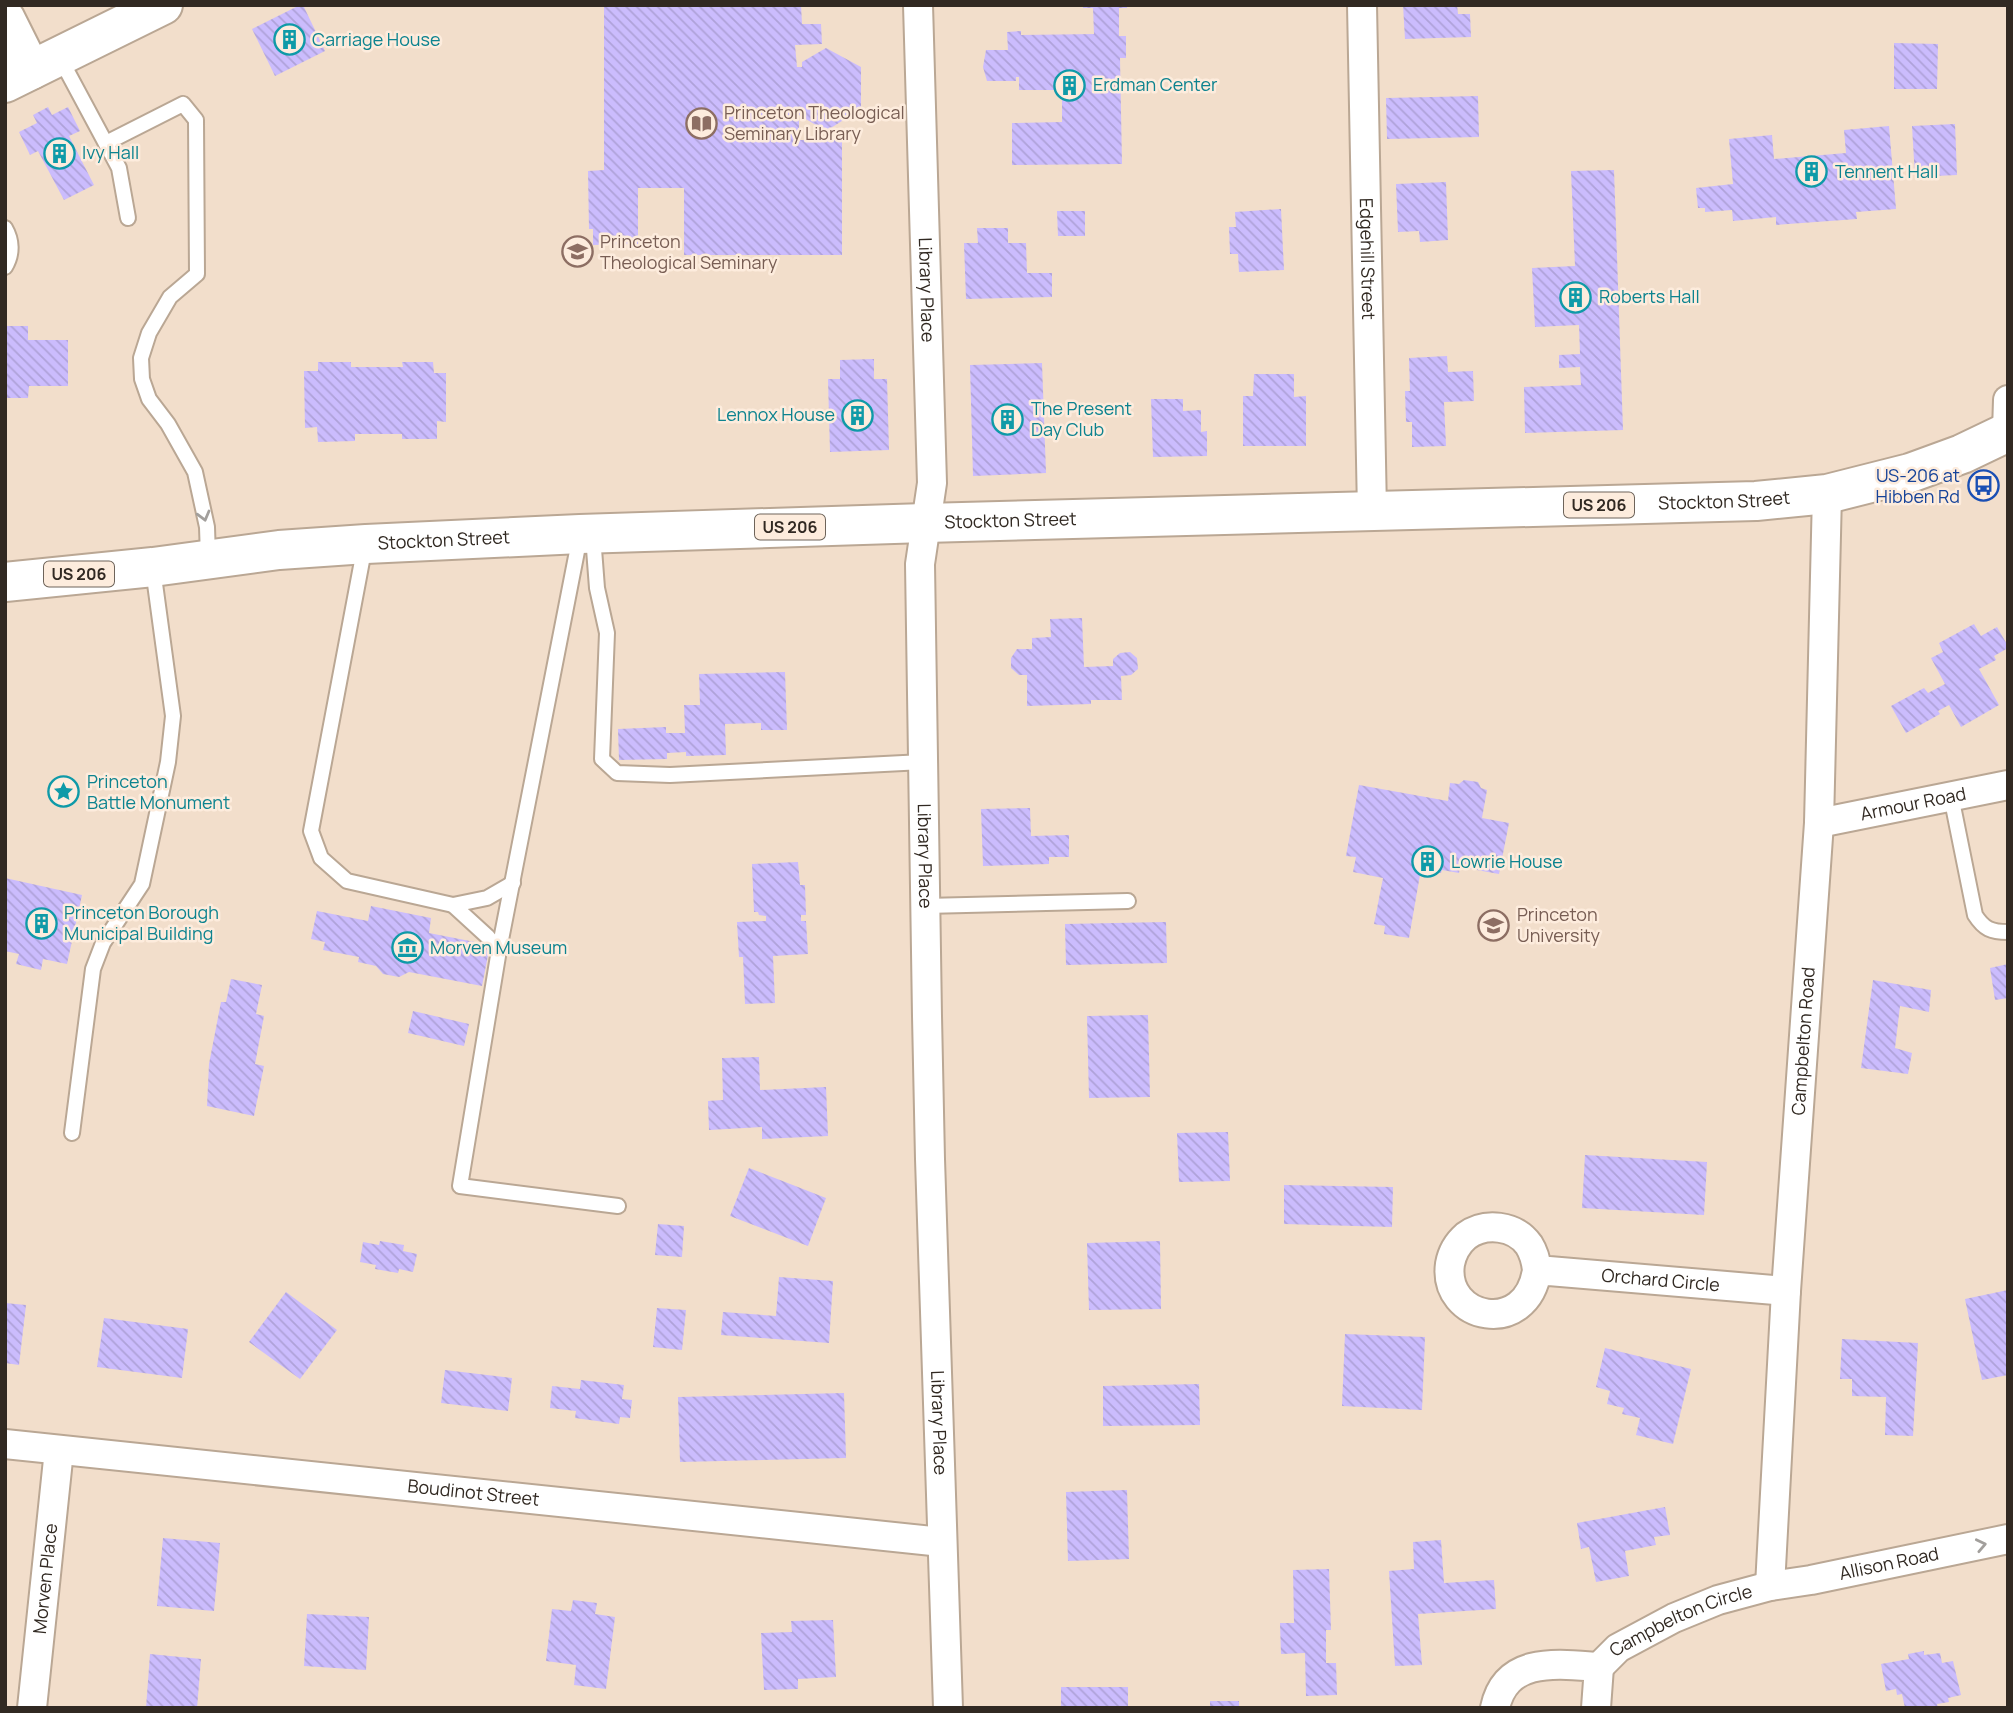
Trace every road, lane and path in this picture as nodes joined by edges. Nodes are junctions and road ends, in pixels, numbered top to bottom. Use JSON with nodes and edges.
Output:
{"nodes":[{"id":1,"x":163,"y":5,"type":"edge"},
{"id":2,"x":918,"y":5,"type":"edge"},
{"id":3,"x":1362,"y":5,"type":"edge"},
{"id":4,"x":5,"y":18,"type":"edge"},
{"id":5,"x":32,"y":70,"type":"edge"},
{"id":6,"x":106,"y":144,"type":"junction"},
{"id":7,"x":128,"y":218,"type":"dead end"},
{"id":8,"x":5,"y":228,"type":"edge"},
{"id":9,"x":5,"y":267,"type":"edge"},
{"id":10,"x":2008,"y":400,"type":"edge"},
{"id":11,"x":2007,"y":432,"type":"edge"},
{"id":12,"x":1826,"y":494,"type":"junction"},
{"id":13,"x":1372,"y":511,"type":"junction"},
{"id":14,"x":925,"y":523,"type":"junction"},
{"id":15,"x":586,"y":534,"type":"junction"},
{"id":16,"x":366,"y":544,"type":"junction"},
{"id":17,"x":208,"y":560,"type":"junction"},
{"id":18,"x":153,"y":567,"type":"junction"},
{"id":19,"x":5,"y":582,"type":"edge"},
{"id":20,"x":923,"y":762,"type":"junction"},
{"id":21,"x":2008,"y":785,"type":"edge"},
{"id":22,"x":1951,"y":796,"type":"junction"},
{"id":23,"x":1819,"y":823,"type":"junction"},
{"id":24,"x":513,"y":883,"type":"junction"},
{"id":25,"x":1128,"y":901,"type":"dead end"},
{"id":26,"x":453,"y":905,"type":"junction"},
{"id":27,"x":925,"y":906,"type":"junction"},
{"id":28,"x":2008,"y":932,"type":"edge"},
{"id":29,"x":499,"y":950,"type":"junction"},
{"id":30,"x":72,"y":1133,"type":"dead end"},
{"id":31,"x":618,"y":1206,"type":"dead end"},
{"id":32,"x":1537,"y":1270,"type":"dead end"},
{"id":33,"x":1786,"y":1291,"type":"junction"},
{"id":34,"x":5,"y":1444,"type":"edge"},
{"id":35,"x":59,"y":1450,"type":"junction"},
{"id":36,"x":2008,"y":1539,"type":"edge"},
{"id":37,"x":942,"y":1542,"type":"junction"},
{"id":38,"x":1769,"y":1586,"type":"junction"},
{"id":39,"x":1599,"y":1667,"type":"junction"},
{"id":40,"x":32,"y":1708,"type":"edge"},
{"id":41,"x":948,"y":1708,"type":"edge"},
{"id":42,"x":1494,"y":1708,"type":"edge"},
{"id":43,"x":1596,"y":1708,"type":"edge"}],
"edges":[{"from":1,"to":5,"type":"main road"},
{"from":2,"to":14,"type":"street","name":"Library Place"},
{"from":3,"to":13,"type":"street","name":"Edgehill Street"},
{"from":4,"to":5,"type":"main road"},
{"from":5,"to":6,"type":"lane"},
{"from":6,"to":7,"type":"lane"},
{"from":6,"to":17,"type":"lane","one_way":true},
{"from":8,"to":9,"type":"lane"},
{"from":10,"to":11,"type":"street"},
{"from":11,"to":12,"type":"main road","name":"Stockton Street","number":"US 206"},
{"from":12,"to":13,"type":"main road","name":"Stockton Street","number":"US 206"},
{"from":12,"to":23,"type":"street","name":"Campbelton Road"},
{"from":13,"to":14,"type":"main road","name":"Stockton Street","number":"US 206"},
{"from":14,"to":15,"type":"main road","name":"Stockton Street","number":"US 206"},
{"from":14,"to":20,"type":"street","name":"Library Place"},
{"from":15,"to":16,"type":"main road","name":"Stockton Street","number":"US 206"},
{"from":15,"to":20,"type":"lane"},
{"from":15,"to":24,"type":"lane"},
{"from":16,"to":17,"type":"main road","name":"Stockton Street","number":"US 206"},
{"from":16,"to":26,"type":"lane"},
{"from":17,"to":18,"type":"main road","name":"Stockton Street","number":"US 206"},
{"from":18,"to":19,"type":"main road","name":"Stockton Street","number":"US 206"},
{"from":18,"to":30,"type":"lane"},
{"from":20,"to":27,"type":"street","name":"Library Place"},
{"from":21,"to":22,"type":"street","name":"Armour Road"},
{"from":22,"to":23,"type":"street","name":"Armour Road"},
{"from":22,"to":28,"type":"lane"},
{"from":23,"to":33,"type":"street","name":"Campbelton Road"},
{"from":24,"to":26,"type":"lane"},
{"from":24,"to":29,"type":"lane"},
{"from":25,"to":27,"type":"lane"},
{"from":26,"to":29,"type":"lane"},
{"from":27,"to":37,"type":"street","name":"Library Place"},
{"from":29,"to":31,"type":"lane"},
{"from":32,"to":33,"type":"street","name":"Orchard Circle"},
{"from":33,"to":38,"type":"street","name":"Campbelton Road"},
{"from":34,"to":35,"type":"street","name":"Boudinot Street"},
{"from":35,"to":37,"type":"street","name":"Boudinot Street"},
{"from":35,"to":40,"type":"street","name":"Morven Place"},
{"from":38,"to":36,"type":"street","name":"Allison Road","one_way":true},
{"from":37,"to":41,"type":"street","name":"Library Place"},
{"from":38,"to":39,"type":"street","name":"Campbelton Circle"},
{"from":39,"to":42,"type":"street","name":"Campbelton Circle"},
{"from":39,"to":43,"type":"street","name":"Campbelton Circle"}]}
